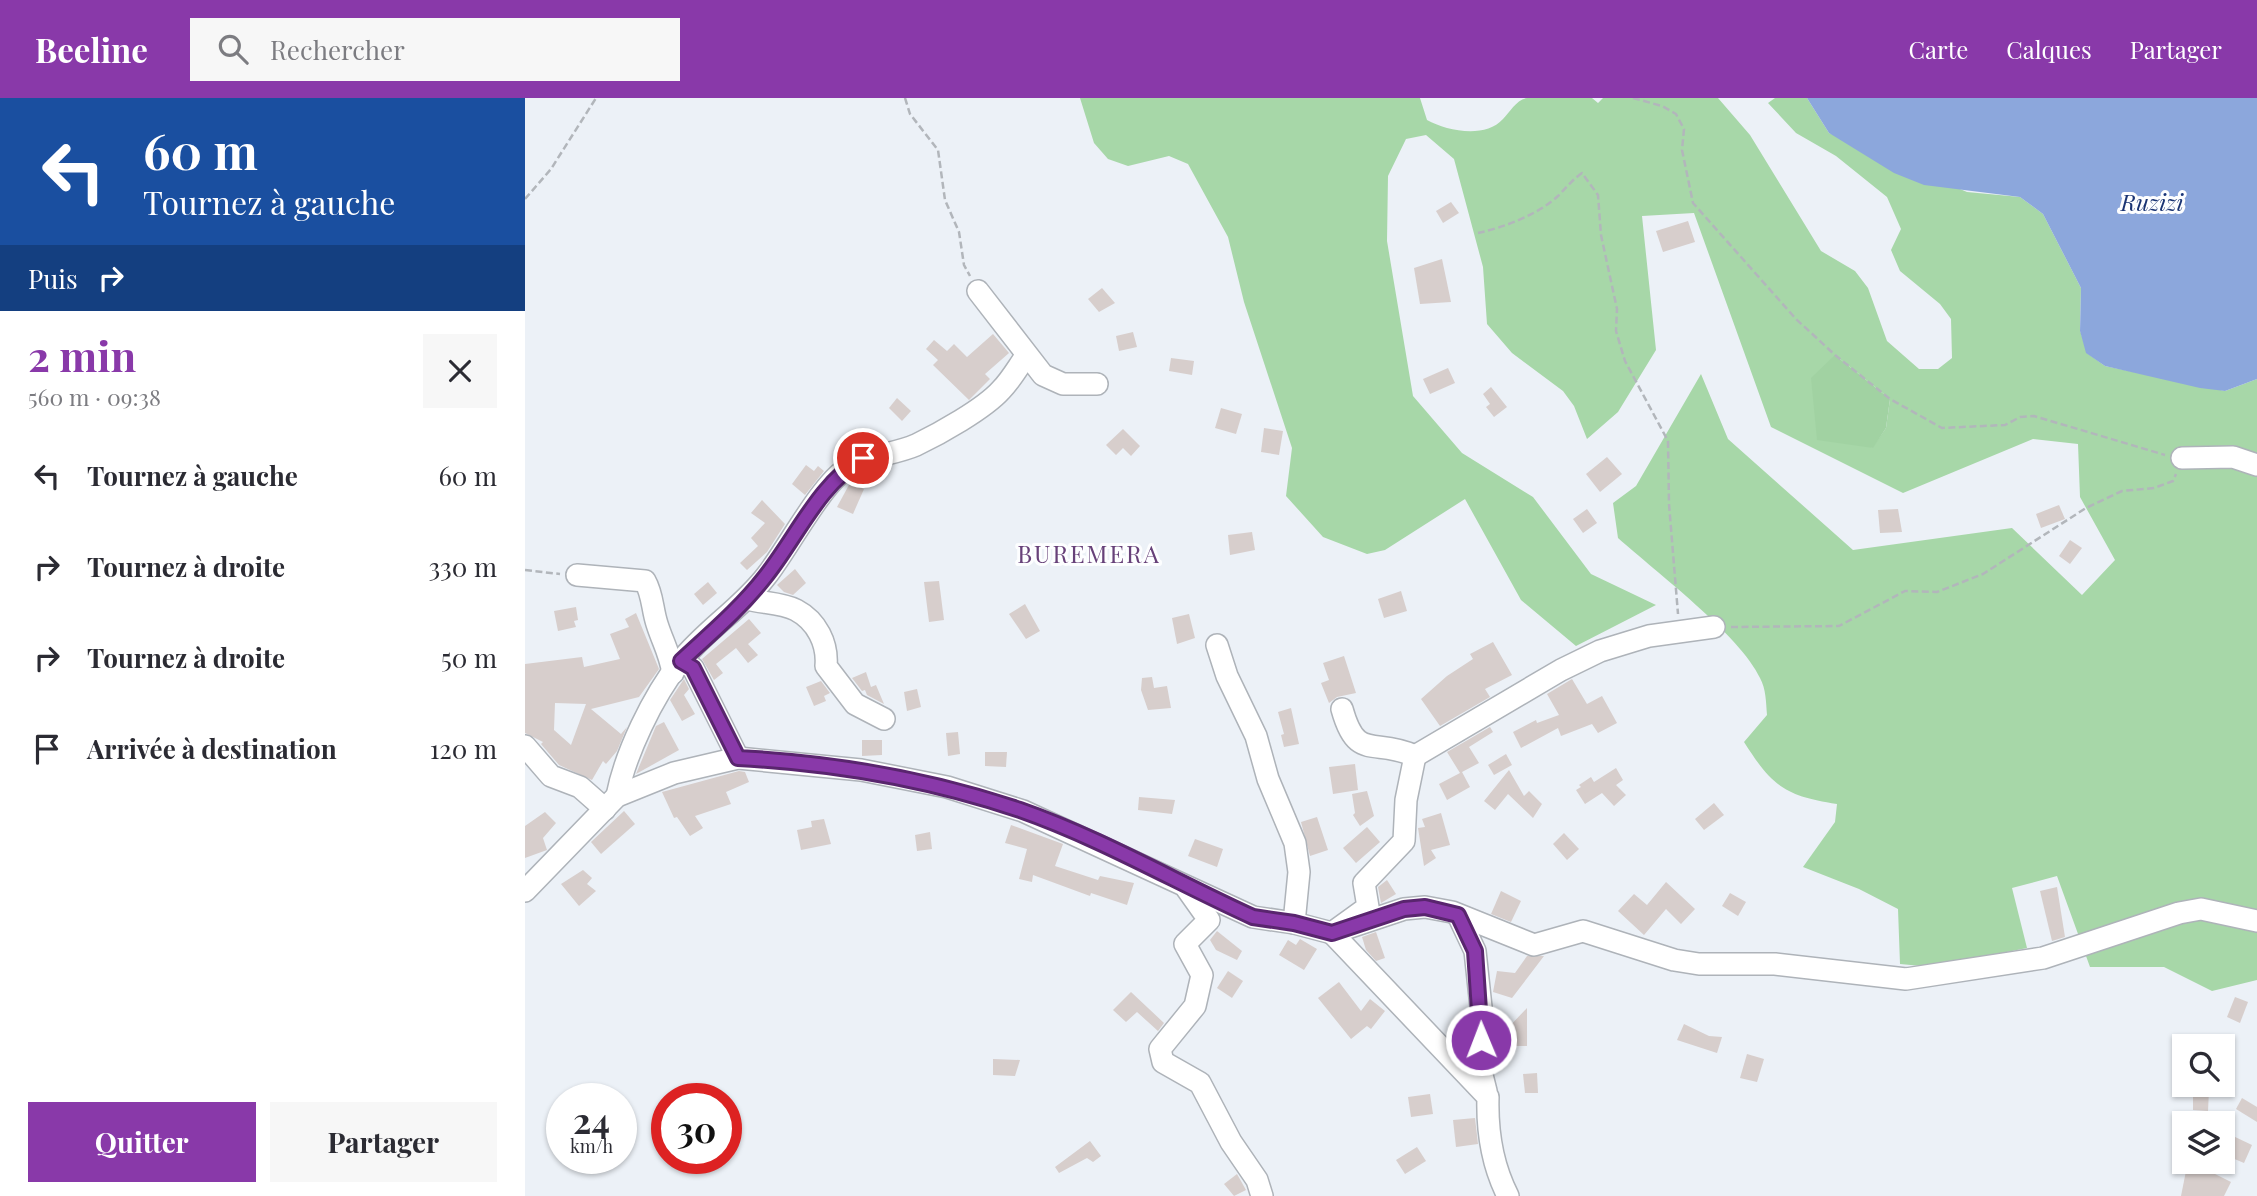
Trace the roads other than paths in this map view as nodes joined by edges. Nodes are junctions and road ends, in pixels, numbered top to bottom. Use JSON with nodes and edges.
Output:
{"nodes":[{"id":1,"x":978,"y":291,"type":"road end"},
{"id":2,"x":1027,"y":356,"type":"junction"},
{"id":3,"x":1097,"y":384,"type":"dead end"},
{"id":4,"x":2182,"y":458,"type":"road end"},
{"id":5,"x":2257,"y":465,"type":"edge"},
{"id":6,"x":577,"y":575,"type":"road end"},
{"id":7,"x":747,"y":599,"type":"junction"},
{"id":8,"x":1714,"y":627,"type":"road end"},
{"id":9,"x":1217,"y":645,"type":"dead end"},
{"id":10,"x":677,"y":667,"type":"junction"},
{"id":11,"x":1342,"y":709,"type":"dead end"},
{"id":12,"x":884,"y":719,"type":"dead end"},
{"id":13,"x":525,"y":746,"type":"edge"},
{"id":14,"x":1415,"y":756,"type":"junction"},
{"id":15,"x":738,"y":758,"type":"junction"},
{"id":16,"x":611,"y":802,"type":"junction"},
{"id":17,"x":1184,"y":886,"type":"junction"},
{"id":18,"x":525,"y":891,"type":"edge"},
{"id":19,"x":1458,"y":915,"type":"junction"},
{"id":20,"x":2257,"y":921,"type":"edge"},
{"id":21,"x":1294,"y":923,"type":"junction"},
{"id":22,"x":1332,"y":933,"type":"junction"},
{"id":23,"x":1488,"y":1097,"type":"junction"},
{"id":24,"x":1262,"y":1196,"type":"edge"},
{"id":25,"x":1508,"y":1196,"type":"edge"}],
"edges":[{"from":1,"to":2,"type":"street"},
{"from":2,"to":3,"type":"street"},
{"from":2,"to":7,"type":"street"},
{"from":4,"to":5,"type":"street"},
{"from":6,"to":10,"type":"street"},
{"from":7,"to":10,"type":"street"},
{"from":7,"to":12,"type":"street"},
{"from":8,"to":14,"type":"street"},
{"from":9,"to":21,"type":"street"},
{"from":10,"to":15,"type":"street"},
{"from":10,"to":16,"type":"street"},
{"from":11,"to":14,"type":"street"},
{"from":13,"to":16,"type":"street"},
{"from":14,"to":22,"type":"street"},
{"from":15,"to":16,"type":"street"},
{"from":15,"to":17,"type":"street"},
{"from":16,"to":18,"type":"street"},
{"from":17,"to":21,"type":"street"},
{"from":17,"to":24,"type":"street"},
{"from":19,"to":20,"type":"street"},
{"from":19,"to":22,"type":"street"},
{"from":19,"to":23,"type":"street"},
{"from":21,"to":22,"type":"street"},
{"from":22,"to":23,"type":"street"},
{"from":23,"to":25,"type":"street"}]}
